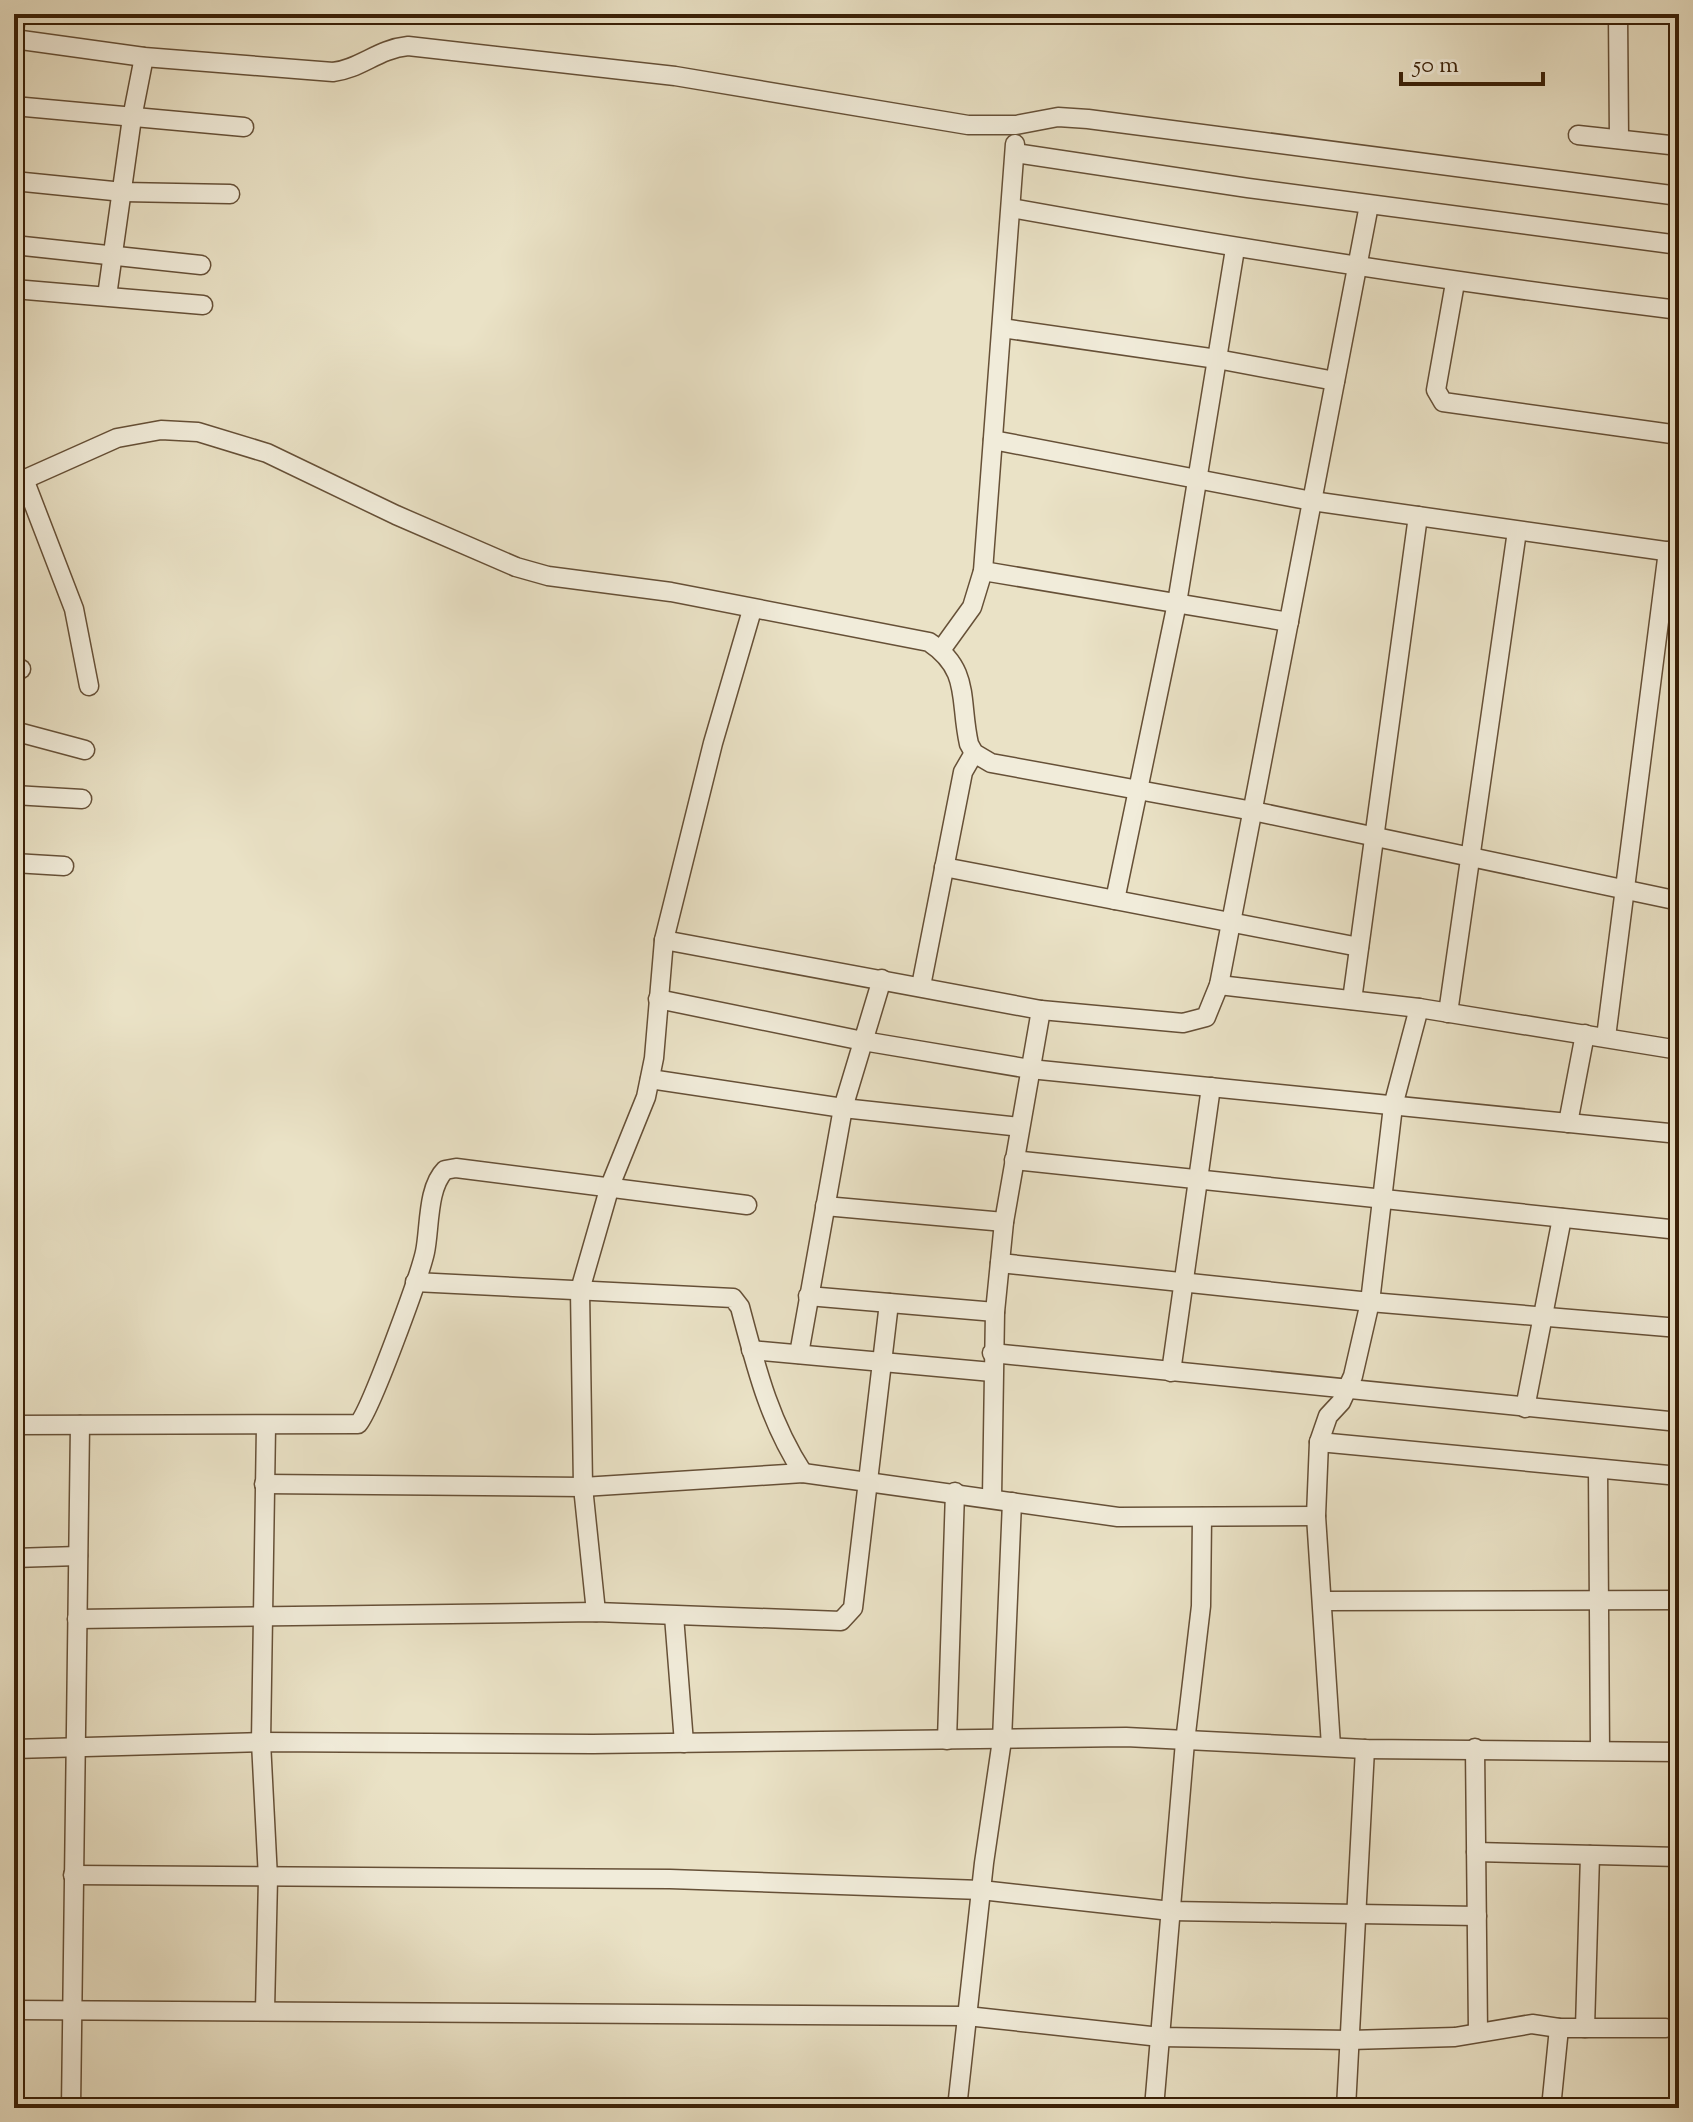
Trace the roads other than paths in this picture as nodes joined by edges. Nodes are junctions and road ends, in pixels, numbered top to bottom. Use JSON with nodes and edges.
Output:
{"nodes":[{"id":1,"x":16,"y":14,"type":"edge"},
{"id":2,"x":1618,"y":14,"type":"edge"},
{"id":3,"x":14,"y":32,"type":"edge"},
{"id":4,"x":14,"y":39,"type":"edge"},
{"id":5,"x":144,"y":57,"type":"junction"},
{"id":6,"x":14,"y":106,"type":"edge"},
{"id":7,"x":132,"y":118,"type":"junction"},
{"id":8,"x":1016,"y":125,"type":"junction"},
{"id":9,"x":244,"y":127,"type":"dead end"},
{"id":10,"x":1578,"y":135,"type":"dead end"},
{"id":11,"x":1619,"y":139,"type":"junction"},
{"id":12,"x":1679,"y":146,"type":"edge"},
{"id":13,"x":1015,"y":153,"type":"junction"},
{"id":14,"x":14,"y":181,"type":"edge"},
{"id":15,"x":123,"y":192,"type":"junction"},
{"id":16,"x":230,"y":194,"type":"dead end"},
{"id":17,"x":1679,"y":196,"type":"edge"},
{"id":18,"x":1369,"y":205,"type":"junction"},
{"id":19,"x":1011,"y":208,"type":"junction"},
{"id":20,"x":14,"y":245,"type":"edge"},
{"id":21,"x":1679,"y":245,"type":"edge"},
{"id":22,"x":1235,"y":249,"type":"junction"},
{"id":23,"x":114,"y":255,"type":"junction"},
{"id":24,"x":201,"y":265,"type":"dead end"},
{"id":25,"x":1357,"y":268,"type":"junction"},
{"id":26,"x":1455,"y":283,"type":"junction"},
{"id":27,"x":14,"y":289,"type":"edge"},
{"id":28,"x":107,"y":296,"type":"junction"},
{"id":29,"x":203,"y":305,"type":"dead end"},
{"id":30,"x":1679,"y":310,"type":"edge"},
{"id":31,"x":1002,"y":328,"type":"junction"},
{"id":32,"x":1217,"y":359,"type":"junction"},
{"id":33,"x":1335,"y":381,"type":"junction"},
{"id":34,"x":1679,"y":435,"type":"edge"},
{"id":35,"x":993,"y":440,"type":"junction"},
{"id":36,"x":1197,"y":480,"type":"junction"},
{"id":37,"x":19,"y":482,"type":"edge"},
{"id":38,"x":1312,"y":501,"type":"junction"},
{"id":39,"x":1418,"y":516,"type":"junction"},
{"id":40,"x":1517,"y":531,"type":"junction"},
{"id":41,"x":1673,"y":552,"type":"edge"},
{"id":42,"x":983,"y":571,"type":"junction"},
{"id":43,"x":1177,"y":603,"type":"junction"},
{"id":44,"x":752,"y":610,"type":"junction"},
{"id":45,"x":1289,"y":622,"type":"junction"},
{"id":46,"x":941,"y":650,"type":"junction"},
{"id":47,"x":89,"y":686,"type":"dead end"},
{"id":48,"x":14,"y":731,"type":"edge"},
{"id":49,"x":85,"y":750,"type":"dead end"},
{"id":50,"x":974,"y":753,"type":"junction"},
{"id":51,"x":1139,"y":790,"type":"junction"},
{"id":52,"x":14,"y":795,"type":"edge"},
{"id":53,"x":82,"y":799,"type":"dead end"},
{"id":54,"x":1253,"y":811,"type":"junction"},
{"id":55,"x":1374,"y":836,"type":"junction"},
{"id":56,"x":1472,"y":859,"type":"junction"},
{"id":57,"x":14,"y":863,"type":"edge"},
{"id":58,"x":64,"y":866,"type":"dead end"},
{"id":59,"x":944,"y":867,"type":"junction"},
{"id":60,"x":1625,"y":890,"type":"junction"},
{"id":61,"x":1115,"y":900,"type":"junction"},
{"id":62,"x":1679,"y":901,"type":"edge"},
{"id":63,"x":1231,"y":922,"type":"junction"},
{"id":64,"x":664,"y":940,"type":"junction"},
{"id":65,"x":1359,"y":947,"type":"junction"},
{"id":66,"x":882,"y":979,"type":"junction"},
{"id":67,"x":1219,"y":985,"type":"junction"},
{"id":68,"x":921,"y":986,"type":"junction"},
{"id":69,"x":658,"y":999,"type":"junction"},
{"id":70,"x":1352,"y":1000,"type":"junction"},
{"id":71,"x":1419,"y":1008,"type":"junction"},
{"id":72,"x":1041,"y":1010,"type":"junction"},
{"id":73,"x":1448,"y":1013,"type":"junction"},
{"id":74,"x":1585,"y":1034,"type":"junction"},
{"id":75,"x":1606,"y":1037,"type":"junction"},
{"id":76,"x":863,"y":1041,"type":"junction"},
{"id":77,"x":1679,"y":1050,"type":"edge"},
{"id":78,"x":1030,"y":1069,"type":"junction"},
{"id":79,"x":650,"y":1079,"type":"junction"},
{"id":80,"x":1211,"y":1087,"type":"junction"},
{"id":81,"x":1393,"y":1106,"type":"junction"},
{"id":82,"x":843,"y":1108,"type":"junction"},
{"id":83,"x":1568,"y":1123,"type":"junction"},
{"id":84,"x":1020,"y":1127,"type":"junction"},
{"id":85,"x":1679,"y":1134,"type":"edge"},
{"id":86,"x":1014,"y":1160,"type":"junction"},
{"id":87,"x":1200,"y":1182,"type":"junction"},
{"id":88,"x":610,"y":1186,"type":"junction"},
{"id":89,"x":1380,"y":1200,"type":"junction"},
{"id":90,"x":747,"y":1205,"type":"dead end"},
{"id":91,"x":825,"y":1206,"type":"junction"},
{"id":92,"x":1562,"y":1218,"type":"junction"},
{"id":93,"x":1004,"y":1222,"type":"junction"},
{"id":94,"x":1679,"y":1230,"type":"edge"},
{"id":95,"x":1000,"y":1263,"type":"junction"},
{"id":96,"x":415,"y":1282,"type":"junction"},
{"id":97,"x":1186,"y":1283,"type":"junction"},
{"id":98,"x":580,"y":1290,"type":"junction"},
{"id":99,"x":808,"y":1296,"type":"junction"},
{"id":100,"x":1370,"y":1302,"type":"junction"},
{"id":101,"x":889,"y":1303,"type":"junction"},
{"id":102,"x":995,"y":1312,"type":"junction"},
{"id":103,"x":1544,"y":1316,"type":"junction"},
{"id":104,"x":1679,"y":1328,"type":"edge"},
{"id":105,"x":751,"y":1350,"type":"junction"},
{"id":106,"x":799,"y":1354,"type":"junction"},
{"id":107,"x":884,"y":1362,"type":"junction"},
{"id":108,"x":992,"y":1363,"type":"junction"},
{"id":109,"x":1171,"y":1372,"type":"junction"},
{"id":110,"x":1347,"y":1390,"type":"junction"},
{"id":111,"x":1525,"y":1408,"type":"junction"},
{"id":112,"x":1679,"y":1422,"type":"edge"},
{"id":113,"x":14,"y":1425,"type":"edge"},
{"id":114,"x":80,"y":1425,"type":"junction"},
{"id":115,"x":266,"y":1426,"type":"junction"},
{"id":116,"x":1319,"y":1442,"type":"junction"},
{"id":117,"x":1598,"y":1469,"type":"junction"},
{"id":118,"x":803,"y":1473,"type":"junction"},
{"id":119,"x":1679,"y":1476,"type":"edge"},
{"id":120,"x":870,"y":1482,"type":"junction"},
{"id":121,"x":264,"y":1484,"type":"junction"},
{"id":122,"x":583,"y":1487,"type":"junction"},
{"id":123,"x":955,"y":1492,"type":"junction"},
{"id":124,"x":992,"y":1497,"type":"junction"},
{"id":125,"x":1012,"y":1502,"type":"junction"},
{"id":126,"x":1316,"y":1516,"type":"junction"},
{"id":127,"x":1202,"y":1517,"type":"junction"},
{"id":128,"x":78,"y":1556,"type":"junction"},
{"id":129,"x":14,"y":1558,"type":"edge"},
{"id":130,"x":1600,"y":1598,"type":"junction"},
{"id":131,"x":1679,"y":1600,"type":"edge"},
{"id":132,"x":1323,"y":1601,"type":"junction"},
{"id":133,"x":596,"y":1612,"type":"junction"},
{"id":134,"x":261,"y":1615,"type":"junction"},
{"id":135,"x":674,"y":1616,"type":"junction"},
{"id":136,"x":77,"y":1619,"type":"junction"},
{"id":137,"x":947,"y":1740,"type":"junction"},
{"id":138,"x":1002,"y":1740,"type":"junction"},
{"id":139,"x":261,"y":1742,"type":"junction"},
{"id":140,"x":1185,"y":1742,"type":"junction"},
{"id":141,"x":684,"y":1743,"type":"junction"},
{"id":142,"x":1331,"y":1746,"type":"junction"},
{"id":143,"x":1475,"y":1748,"type":"junction"},
{"id":144,"x":14,"y":1749,"type":"edge"},
{"id":145,"x":73,"y":1749,"type":"junction"},
{"id":146,"x":1365,"y":1749,"type":"junction"},
{"id":147,"x":1600,"y":1750,"type":"junction"},
{"id":148,"x":1679,"y":1752,"type":"edge"},
{"id":149,"x":1476,"y":1852,"type":"junction"},
{"id":150,"x":1590,"y":1855,"type":"junction"},
{"id":151,"x":1679,"y":1857,"type":"edge"},
{"id":152,"x":73,"y":1875,"type":"junction"},
{"id":153,"x":268,"y":1878,"type":"junction"},
{"id":154,"x":981,"y":1890,"type":"junction"},
{"id":155,"x":1171,"y":1911,"type":"junction"},
{"id":156,"x":1355,"y":1912,"type":"junction"},
{"id":157,"x":1477,"y":1916,"type":"junction"},
{"id":158,"x":14,"y":2010,"type":"edge"},
{"id":159,"x":265,"y":2010,"type":"junction"},
{"id":160,"x":72,"y":2012,"type":"junction"},
{"id":161,"x":967,"y":2016,"type":"junction"},
{"id":162,"x":1559,"y":2028,"type":"junction"},
{"id":163,"x":1585,"y":2028,"type":"junction"},
{"id":164,"x":1666,"y":2028,"type":"dead end"},
{"id":165,"x":1478,"y":2032,"type":"junction"},
{"id":166,"x":1160,"y":2037,"type":"junction"},
{"id":167,"x":1350,"y":2040,"type":"junction"},
{"id":168,"x":71,"y":2108,"type":"edge"},
{"id":169,"x":957,"y":2108,"type":"edge"},
{"id":170,"x":1154,"y":2108,"type":"edge"},
{"id":171,"x":1346,"y":2108,"type":"edge"},
{"id":172,"x":1551,"y":2108,"type":"edge"}],
"edges":[{"from":1,"to":3,"type":"street"},
{"from":2,"to":11,"type":"street"},
{"from":4,"to":5,"type":"street"},
{"from":5,"to":7,"type":"street"},
{"from":5,"to":8,"type":"street"},
{"from":6,"to":7,"type":"street"},
{"from":7,"to":9,"type":"street"},
{"from":7,"to":15,"type":"street"},
{"from":8,"to":13,"type":"street"},
{"from":8,"to":17,"type":"street"},
{"from":10,"to":11,"type":"street"},
{"from":11,"to":12,"type":"street"},
{"from":13,"to":18,"type":"street"},
{"from":13,"to":19,"type":"street"},
{"from":14,"to":15,"type":"street"},
{"from":15,"to":16,"type":"street"},
{"from":15,"to":23,"type":"street"},
{"from":18,"to":21,"type":"street"},
{"from":18,"to":25,"type":"street"},
{"from":19,"to":22,"type":"street"},
{"from":19,"to":31,"type":"street"},
{"from":20,"to":23,"type":"street"},
{"from":22,"to":25,"type":"street"},
{"from":22,"to":32,"type":"street"},
{"from":23,"to":24,"type":"street"},
{"from":23,"to":28,"type":"street"},
{"from":25,"to":26,"type":"street"},
{"from":25,"to":33,"type":"street"},
{"from":26,"to":30,"type":"street"},
{"from":26,"to":34,"type":"street"},
{"from":27,"to":28,"type":"street"},
{"from":28,"to":29,"type":"street"},
{"from":31,"to":32,"type":"street"},
{"from":31,"to":35,"type":"street"},
{"from":32,"to":33,"type":"street"},
{"from":32,"to":36,"type":"street"},
{"from":33,"to":38,"type":"street"},
{"from":35,"to":36,"type":"street"},
{"from":35,"to":42,"type":"street"},
{"from":36,"to":38,"type":"street"},
{"from":36,"to":43,"type":"street"},
{"from":37,"to":44,"type":"street"},
{"from":37,"to":47,"type":"street"},
{"from":38,"to":39,"type":"street"},
{"from":38,"to":45,"type":"street"},
{"from":39,"to":40,"type":"street"},
{"from":39,"to":55,"type":"street"},
{"from":40,"to":41,"type":"street"},
{"from":40,"to":56,"type":"street"},
{"from":41,"to":60,"type":"street"},
{"from":42,"to":43,"type":"street"},
{"from":42,"to":46,"type":"street"},
{"from":43,"to":45,"type":"street"},
{"from":43,"to":51,"type":"street"},
{"from":44,"to":46,"type":"street"},
{"from":44,"to":64,"type":"street"},
{"from":45,"to":54,"type":"street"},
{"from":46,"to":50,"type":"street"},
{"from":48,"to":49,"type":"street"},
{"from":50,"to":51,"type":"street"},
{"from":50,"to":59,"type":"street"},
{"from":51,"to":54,"type":"street"},
{"from":51,"to":61,"type":"street"},
{"from":52,"to":53,"type":"street"},
{"from":54,"to":55,"type":"street"},
{"from":54,"to":63,"type":"street"},
{"from":55,"to":56,"type":"street"},
{"from":55,"to":65,"type":"street"},
{"from":56,"to":60,"type":"street"},
{"from":56,"to":73,"type":"street"},
{"from":57,"to":58,"type":"street"},
{"from":59,"to":61,"type":"street"},
{"from":59,"to":68,"type":"street"},
{"from":60,"to":62,"type":"street"},
{"from":60,"to":75,"type":"street"},
{"from":61,"to":63,"type":"street"},
{"from":63,"to":65,"type":"street"},
{"from":63,"to":67,"type":"street"},
{"from":64,"to":66,"type":"street"},
{"from":64,"to":69,"type":"street"},
{"from":65,"to":70,"type":"street"},
{"from":66,"to":68,"type":"street"},
{"from":66,"to":76,"type":"street"},
{"from":67,"to":70,"type":"street"},
{"from":67,"to":72,"type":"street"},
{"from":68,"to":72,"type":"street"},
{"from":69,"to":76,"type":"street"},
{"from":69,"to":79,"type":"street"},
{"from":70,"to":71,"type":"street"},
{"from":71,"to":73,"type":"street"},
{"from":71,"to":81,"type":"street"},
{"from":72,"to":78,"type":"street"},
{"from":73,"to":74,"type":"street"},
{"from":74,"to":75,"type":"street"},
{"from":74,"to":83,"type":"street"},
{"from":75,"to":77,"type":"street"},
{"from":76,"to":78,"type":"street"},
{"from":76,"to":82,"type":"street"},
{"from":78,"to":80,"type":"street"},
{"from":78,"to":84,"type":"street"},
{"from":79,"to":82,"type":"street"},
{"from":79,"to":88,"type":"street"},
{"from":80,"to":81,"type":"street"},
{"from":80,"to":87,"type":"street"},
{"from":81,"to":83,"type":"street"},
{"from":81,"to":89,"type":"street"},
{"from":82,"to":84,"type":"street"},
{"from":82,"to":91,"type":"street"},
{"from":83,"to":85,"type":"street"},
{"from":84,"to":86,"type":"street"},
{"from":86,"to":87,"type":"street"},
{"from":86,"to":93,"type":"street"},
{"from":87,"to":89,"type":"street"},
{"from":87,"to":97,"type":"street"},
{"from":88,"to":90,"type":"street"},
{"from":88,"to":96,"type":"street"},
{"from":88,"to":98,"type":"street"},
{"from":89,"to":92,"type":"street"},
{"from":89,"to":100,"type":"street"},
{"from":91,"to":93,"type":"street"},
{"from":91,"to":99,"type":"street"},
{"from":92,"to":94,"type":"street"},
{"from":92,"to":103,"type":"street"},
{"from":93,"to":95,"type":"street"},
{"from":95,"to":97,"type":"street"},
{"from":95,"to":102,"type":"street"},
{"from":96,"to":98,"type":"street"},
{"from":96,"to":115,"type":"street"},
{"from":97,"to":100,"type":"street"},
{"from":97,"to":109,"type":"street"},
{"from":98,"to":105,"type":"street"},
{"from":98,"to":122,"type":"street"},
{"from":99,"to":101,"type":"street"},
{"from":99,"to":106,"type":"street"},
{"from":100,"to":103,"type":"street"},
{"from":100,"to":110,"type":"street"},
{"from":101,"to":102,"type":"street"},
{"from":101,"to":107,"type":"street"},
{"from":102,"to":108,"type":"street"},
{"from":103,"to":104,"type":"street"},
{"from":103,"to":111,"type":"street"},
{"from":105,"to":106,"type":"street"},
{"from":105,"to":118,"type":"street"},
{"from":106,"to":107,"type":"street"},
{"from":107,"to":108,"type":"street"},
{"from":107,"to":120,"type":"street"},
{"from":108,"to":109,"type":"street"},
{"from":108,"to":124,"type":"street"},
{"from":109,"to":110,"type":"street"},
{"from":110,"to":111,"type":"street"},
{"from":110,"to":116,"type":"street"},
{"from":111,"to":112,"type":"street"},
{"from":113,"to":114,"type":"street"},
{"from":114,"to":115,"type":"street"},
{"from":114,"to":128,"type":"street"},
{"from":115,"to":121,"type":"street"},
{"from":116,"to":117,"type":"street"},
{"from":116,"to":126,"type":"street"},
{"from":117,"to":119,"type":"street"},
{"from":117,"to":130,"type":"street"},
{"from":118,"to":120,"type":"street"},
{"from":118,"to":122,"type":"street"},
{"from":120,"to":123,"type":"street"},
{"from":120,"to":135,"type":"street"},
{"from":121,"to":122,"type":"street"},
{"from":121,"to":134,"type":"street"},
{"from":122,"to":133,"type":"street"},
{"from":123,"to":124,"type":"street"},
{"from":123,"to":137,"type":"street"},
{"from":124,"to":125,"type":"street"},
{"from":125,"to":127,"type":"street"},
{"from":125,"to":138,"type":"street"},
{"from":126,"to":127,"type":"street"},
{"from":126,"to":132,"type":"street"},
{"from":127,"to":140,"type":"street"},
{"from":128,"to":129,"type":"street"},
{"from":128,"to":136,"type":"street"},
{"from":130,"to":131,"type":"street"},
{"from":130,"to":132,"type":"street"},
{"from":130,"to":147,"type":"street"},
{"from":132,"to":142,"type":"street"},
{"from":133,"to":134,"type":"street"},
{"from":133,"to":135,"type":"street"},
{"from":134,"to":136,"type":"street"},
{"from":134,"to":139,"type":"street"},
{"from":135,"to":141,"type":"street"},
{"from":136,"to":145,"type":"street"},
{"from":137,"to":138,"type":"street"},
{"from":137,"to":141,"type":"street"},
{"from":138,"to":140,"type":"street"},
{"from":138,"to":154,"type":"street"},
{"from":139,"to":141,"type":"street"},
{"from":139,"to":145,"type":"street"},
{"from":139,"to":153,"type":"street"},
{"from":140,"to":142,"type":"street"},
{"from":140,"to":155,"type":"street"},
{"from":142,"to":146,"type":"street"},
{"from":143,"to":146,"type":"street"},
{"from":143,"to":147,"type":"street"},
{"from":143,"to":149,"type":"street"},
{"from":144,"to":145,"type":"street"},
{"from":145,"to":152,"type":"street"},
{"from":146,"to":156,"type":"street"},
{"from":147,"to":148,"type":"street"},
{"from":149,"to":150,"type":"street"},
{"from":149,"to":157,"type":"street"},
{"from":150,"to":151,"type":"street"},
{"from":150,"to":163,"type":"street"},
{"from":152,"to":153,"type":"street"},
{"from":152,"to":160,"type":"street"},
{"from":153,"to":154,"type":"street"},
{"from":153,"to":159,"type":"street"},
{"from":154,"to":155,"type":"street"},
{"from":154,"to":161,"type":"street"},
{"from":155,"to":156,"type":"street"},
{"from":155,"to":166,"type":"street"},
{"from":156,"to":157,"type":"street"},
{"from":156,"to":167,"type":"street"},
{"from":157,"to":165,"type":"street"},
{"from":158,"to":160,"type":"street"},
{"from":159,"to":160,"type":"street"},
{"from":159,"to":161,"type":"street"},
{"from":160,"to":168,"type":"street"},
{"from":161,"to":166,"type":"street"},
{"from":161,"to":169,"type":"street"},
{"from":162,"to":163,"type":"street"},
{"from":162,"to":165,"type":"street"},
{"from":162,"to":172,"type":"street"},
{"from":163,"to":164,"type":"street"},
{"from":165,"to":167,"type":"street"},
{"from":166,"to":167,"type":"street"},
{"from":166,"to":170,"type":"street"},
{"from":167,"to":171,"type":"street"}]}
